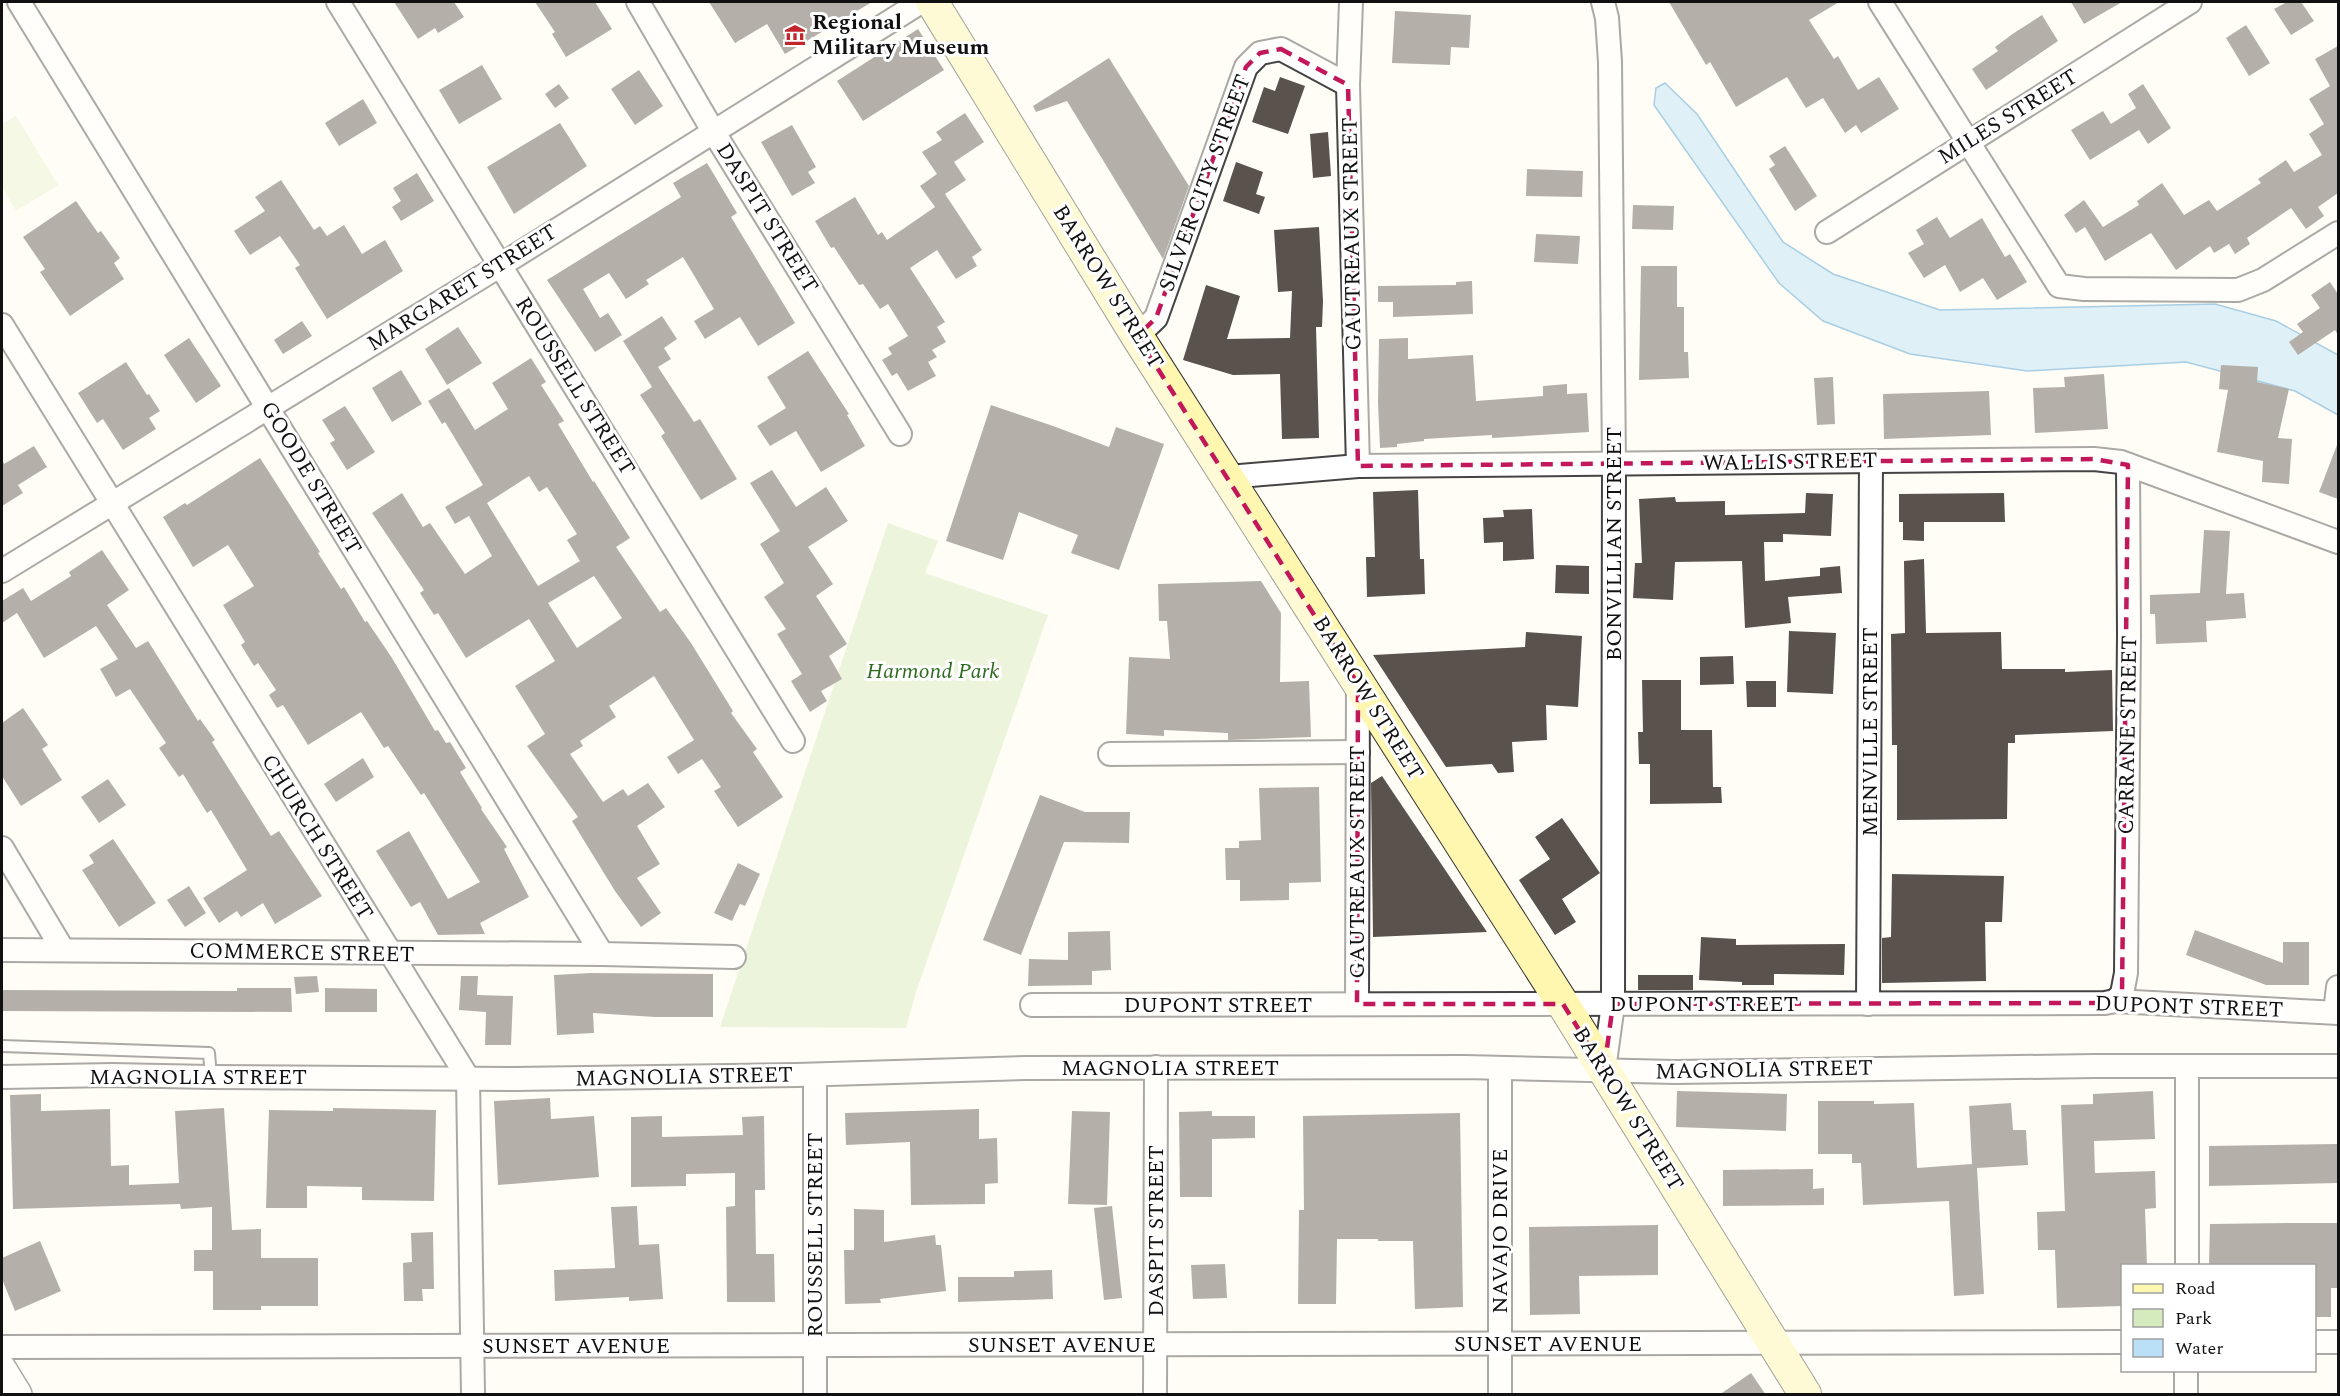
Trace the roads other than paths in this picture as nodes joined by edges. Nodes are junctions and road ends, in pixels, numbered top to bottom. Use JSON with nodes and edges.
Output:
{"nodes":[{"id":1,"x":19,"y":2,"type":"edge"},
{"id":2,"x":338,"y":2,"type":"edge"},
{"id":3,"x":638,"y":2,"type":"edge"},
{"id":4,"x":921,"y":2,"type":"edge"},
{"id":5,"x":932,"y":2,"type":"edge"},
{"id":6,"x":1351,"y":2,"type":"edge"},
{"id":7,"x":1880,"y":2,"type":"edge"},
{"id":8,"x":2190,"y":2,"type":"edge"},
{"id":9,"x":1605,"y":10,"type":"edge"},
{"id":10,"x":1348,"y":85,"type":"junction"},
{"id":11,"x":713,"y":131,"type":"junction"},
{"id":12,"x":1970,"y":143,"type":"junction"},
{"id":13,"x":1827,"y":232,"type":"dead end"},
{"id":14,"x":2338,"y":233,"type":"edge"},
{"id":15,"x":501,"y":265,"type":"junction"},
{"id":16,"x":2,"y":325,"type":"edge"},
{"id":17,"x":1137,"y":336,"type":"junction"},
{"id":18,"x":268,"y":408,"type":"junction"},
{"id":19,"x":900,"y":434,"type":"dead end"},
{"id":20,"x":1871,"y":461,"type":"junction"},
{"id":21,"x":1614,"y":464,"type":"junction"},
{"id":22,"x":2128,"y":465,"type":"junction"},
{"id":23,"x":1358,"y":466,"type":"junction"},
{"id":24,"x":1228,"y":477,"type":"junction"},
{"id":25,"x":112,"y":505,"type":"junction"},
{"id":26,"x":2338,"y":542,"type":"edge"},
{"id":27,"x":2,"y":571,"type":"edge"},
{"id":28,"x":1358,"y":684,"type":"junction"},
{"id":29,"x":793,"y":741,"type":"dead end"},
{"id":30,"x":1358,"y":752,"type":"junction"},
{"id":31,"x":1110,"y":754,"type":"dead end"},
{"id":32,"x":2,"y":848,"type":"edge"},
{"id":33,"x":2,"y":950,"type":"edge"},
{"id":34,"x":63,"y":950,"type":"junction"},
{"id":35,"x":390,"y":954,"type":"junction"},
{"id":36,"x":602,"y":954,"type":"junction"},
{"id":37,"x":734,"y":957,"type":"dead end"},
{"id":38,"x":2338,"y":987,"type":"edge"},
{"id":39,"x":2115,"y":1001,"type":"junction"},
{"id":40,"x":1357,"y":1004,"type":"junction"},
{"id":41,"x":1563,"y":1004,"type":"junction"},
{"id":42,"x":1613,"y":1004,"type":"junction"},
{"id":43,"x":1868,"y":1004,"type":"junction"},
{"id":44,"x":1032,"y":1005,"type":"dead end"},
{"id":45,"x":2337,"y":1013,"type":"edge"},
{"id":46,"x":2,"y":1046,"type":"edge"},
{"id":47,"x":2187,"y":1066,"type":"junction"},
{"id":48,"x":2338,"y":1066,"type":"edge"},
{"id":49,"x":1156,"y":1067,"type":"junction"},
{"id":50,"x":1500,"y":1068,"type":"junction"},
{"id":51,"x":1604,"y":1070,"type":"junction"},
{"id":52,"x":815,"y":1075,"type":"junction"},
{"id":53,"x":2,"y":1077,"type":"edge"},
{"id":54,"x":211,"y":1077,"type":"junction"},
{"id":55,"x":468,"y":1078,"type":"junction"},
{"id":56,"x":2187,"y":1264,"type":"edge"},
{"id":57,"x":2121,"y":1342,"type":"edge"},
{"id":58,"x":2316,"y":1342,"type":"edge"},
{"id":59,"x":2338,"y":1342,"type":"edge"},
{"id":60,"x":1773,"y":1343,"type":"junction"},
{"id":61,"x":1500,"y":1344,"type":"junction"},
{"id":62,"x":815,"y":1345,"type":"junction"},
{"id":63,"x":1156,"y":1345,"type":"junction"},
{"id":64,"x":473,"y":1346,"type":"junction"},
{"id":65,"x":2,"y":1347,"type":"edge"},
{"id":66,"x":2,"y":1368,"type":"edge"},
{"id":67,"x":2186,"y":1372,"type":"edge"},
{"id":68,"x":18,"y":1395,"type":"edge"},
{"id":69,"x":472,"y":1395,"type":"edge"},
{"id":70,"x":815,"y":1395,"type":"edge"},
{"id":71,"x":1155,"y":1395,"type":"edge"},
{"id":72,"x":1500,"y":1395,"type":"edge"},
{"id":73,"x":1805,"y":1395,"type":"edge"},
{"id":74,"x":2186,"y":1395,"type":"edge"}],
"edges":[{"from":1,"to":18,"type":"street","name":"GOODE STREET"},
{"from":2,"to":15,"type":"street","name":"ROUSSELL STREET"},
{"from":3,"to":11,"type":"street","name":"DASPIT STREET"},
{"from":4,"to":11,"type":"street","name":"MARGARET STREET"},
{"from":5,"to":17,"type":"main road","name":"BARROW STREET"},
{"from":6,"to":10,"type":"street","name":"GAUTREAUX STREET"},
{"from":7,"to":12,"type":"street"},
{"from":8,"to":12,"type":"street","name":"MILES STREET"},
{"from":9,"to":21,"type":"street","name":"BONVILLIAN STREET"},
{"from":10,"to":17,"type":"street","name":"SILVER CITY STREET"},
{"from":10,"to":23,"type":"street","name":"GAUTREAUX STREET"},
{"from":11,"to":15,"type":"street","name":"MARGARET STREET"},
{"from":11,"to":19,"type":"street","name":"DASPIT STREET"},
{"from":12,"to":13,"type":"street","name":"MILES STREET"},
{"from":12,"to":14,"type":"street"},
{"from":15,"to":18,"type":"street","name":"MARGARET STREET"},
{"from":15,"to":29,"type":"street","name":"ROUSSELL STREET"},
{"from":16,"to":25,"type":"street","name":"CHURCH STREET"},
{"from":17,"to":24,"type":"main road","name":"BARROW STREET"},
{"from":18,"to":25,"type":"street","name":"MARGARET STREET"},
{"from":18,"to":36,"type":"street","name":"GOODE STREET"},
{"from":20,"to":21,"type":"street","name":"WALLIS STREET"},
{"from":20,"to":22,"type":"street","name":"WALLIS STREET"},
{"from":20,"to":43,"type":"street","name":"MENVILLE STREET"},
{"from":21,"to":23,"type":"street","name":"WALLIS STREET"},
{"from":21,"to":42,"type":"street","name":"BONVILLIAN STREET"},
{"from":22,"to":26,"type":"street","name":"WALLIS STREET"},
{"from":22,"to":39,"type":"street","name":"CARRANE STREET"},
{"from":23,"to":24,"type":"street","name":"WALLIS STREET"},
{"from":24,"to":28,"type":"main road","name":"BARROW STREET"},
{"from":25,"to":27,"type":"street","name":"MARGARET STREET"},
{"from":25,"to":35,"type":"street","name":"CHURCH STREET"},
{"from":28,"to":30,"type":"street","name":"GAUTREAUX STREET"},
{"from":28,"to":41,"type":"main road","name":"BARROW STREET"},
{"from":30,"to":31,"type":"street"},
{"from":30,"to":40,"type":"street","name":"GAUTREAUX STREET"},
{"from":32,"to":34,"type":"street"},
{"from":33,"to":34,"type":"street","name":"COMMERCE STREET"},
{"from":34,"to":35,"type":"street","name":"COMMERCE STREET"},
{"from":35,"to":36,"type":"street","name":"COMMERCE STREET"},
{"from":35,"to":55,"type":"street","name":"CHURCH STREET"},
{"from":36,"to":37,"type":"street","name":"COMMERCE STREET"},
{"from":38,"to":45,"type":"street"},
{"from":39,"to":43,"type":"street","name":"DUPONT STREET"},
{"from":39,"to":45,"type":"street","name":"DUPONT STREET"},
{"from":40,"to":41,"type":"street","name":"DUPONT STREET"},
{"from":40,"to":44,"type":"street","name":"DUPONT STREET"},
{"from":41,"to":42,"type":"street","name":"DUPONT STREET"},
{"from":41,"to":51,"type":"main road","name":"BARROW STREET"},
{"from":42,"to":43,"type":"street","name":"DUPONT STREET"},
{"from":42,"to":51,"type":"street","name":"BONVILLIAN STREET"},
{"from":46,"to":54,"type":"lane"},
{"from":47,"to":48,"type":"street","name":"MAGNOLIA STREET"},
{"from":47,"to":51,"type":"street","name":"MAGNOLIA STREET"},
{"from":47,"to":56,"type":"street"},
{"from":49,"to":50,"type":"street","name":"MAGNOLIA STREET"},
{"from":49,"to":52,"type":"street","name":"MAGNOLIA STREET"},
{"from":49,"to":63,"type":"street","name":"DASPIT STREET"},
{"from":50,"to":51,"type":"street","name":"MAGNOLIA STREET"},
{"from":50,"to":61,"type":"street","name":"NAVAJO DRIVE"},
{"from":51,"to":60,"type":"main road","name":"BARROW STREET"},
{"from":52,"to":55,"type":"street","name":"MAGNOLIA STREET"},
{"from":52,"to":62,"type":"street","name":"ROUSSELL STREET"},
{"from":53,"to":54,"type":"street","name":"MAGNOLIA STREET"},
{"from":54,"to":55,"type":"street","name":"MAGNOLIA STREET"},
{"from":55,"to":64,"type":"street","name":"CHURCH STREET"},
{"from":57,"to":60,"type":"street","name":"SUNSET AVENUE"},
{"from":58,"to":59,"type":"street"},
{"from":60,"to":61,"type":"street","name":"SUNSET AVENUE"},
{"from":60,"to":73,"type":"main road","name":"BARROW STREET"},
{"from":61,"to":63,"type":"street","name":"SUNSET AVENUE"},
{"from":61,"to":72,"type":"street","name":"NAVAJO DRIVE"},
{"from":62,"to":63,"type":"street","name":"SUNSET AVENUE"},
{"from":62,"to":64,"type":"street","name":"SUNSET AVENUE"},
{"from":62,"to":70,"type":"street","name":"ROUSSELL STREET"},
{"from":63,"to":71,"type":"street","name":"DASPIT STREET"},
{"from":64,"to":65,"type":"street","name":"SUNSET AVENUE"},
{"from":64,"to":69,"type":"street","name":"CHURCH STREET"},
{"from":66,"to":68,"type":"street"},
{"from":67,"to":74,"type":"street"}]}
